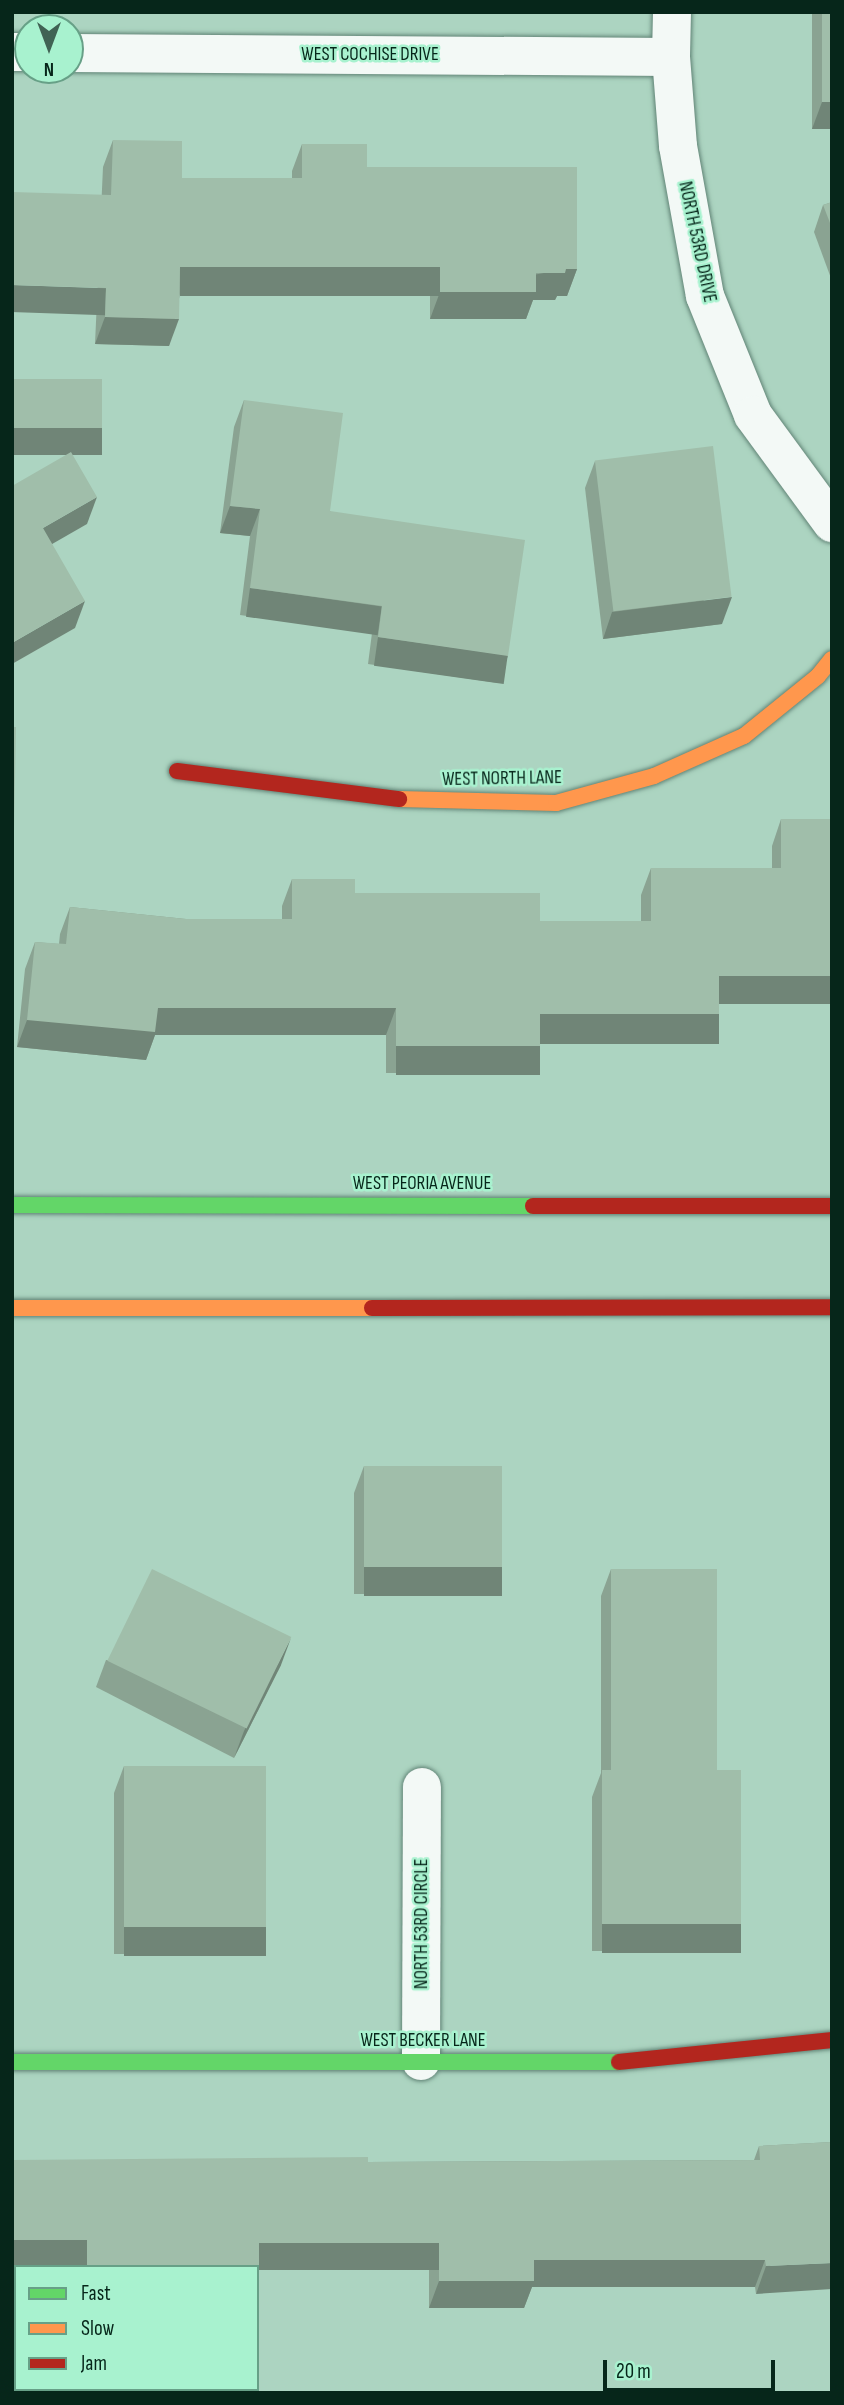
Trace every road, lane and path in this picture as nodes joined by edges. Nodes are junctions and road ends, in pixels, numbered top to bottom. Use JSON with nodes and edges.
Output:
{"nodes":[{"id":1,"x":671,"y":12,"type":"edge"},
{"id":2,"x":84,"y":53,"type":"edge"},
{"id":3,"x":671,"y":57,"type":"junction"},
{"id":4,"x":832,"y":523,"type":"edge"},
{"id":5,"x":832,"y":659,"type":"edge"},
{"id":6,"x":177,"y":771,"type":"dead end"},
{"id":7,"x":12,"y":1206,"type":"edge"},
{"id":8,"x":832,"y":1206,"type":"edge"},
{"id":9,"x":832,"y":1307,"type":"edge"},
{"id":10,"x":12,"y":1308,"type":"edge"},
{"id":11,"x":422,"y":1787,"type":"dead end"},
{"id":12,"x":832,"y":2040,"type":"edge"},
{"id":13,"x":421,"y":2061,"type":"junction"},
{"id":14,"x":12,"y":2062,"type":"edge"}],
"edges":[{"from":1,"to":3,"type":"street","name":"NORTH 53RD DRIVE"},
{"from":2,"to":3,"type":"street","name":"WEST COCHISE DRIVE"},
{"from":3,"to":4,"type":"street","name":"NORTH 53RD DRIVE"},
{"from":5,"to":6,"type":"main road","name":"WEST NORTH LANE"},
{"from":7,"to":8,"type":"main road","name":"WEST PEORIA AVENUE"},
{"from":9,"to":10,"type":"main road"},
{"from":11,"to":13,"type":"street","name":"NORTH 53RD CIRCLE"},
{"from":12,"to":13,"type":"main road","name":"WEST BECKER LANE"},
{"from":13,"to":14,"type":"main road","name":"WEST BECKER LANE"}]}
